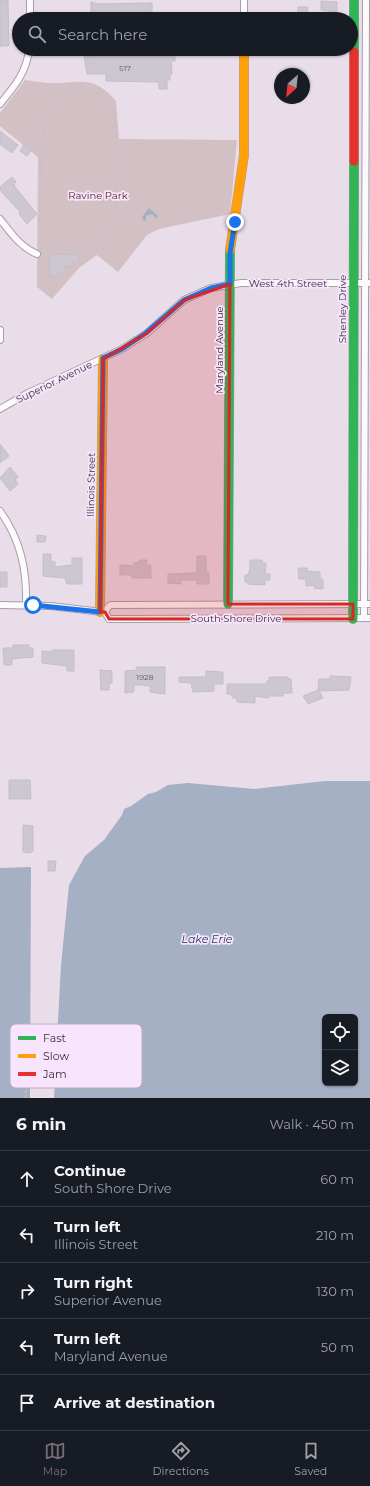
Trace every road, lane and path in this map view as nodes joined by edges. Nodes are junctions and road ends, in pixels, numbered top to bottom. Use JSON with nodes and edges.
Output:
{"nodes":[{"id":1,"x":30,"y":0,"type":"edge"},
{"id":2,"x":244,"y":0,"type":"edge"},
{"id":3,"x":354,"y":0,"type":"edge"},
{"id":4,"x":366,"y":0,"type":"edge"},
{"id":5,"x":30,"y":12,"type":"edge"},
{"id":6,"x":244,"y":12,"type":"edge"},
{"id":7,"x":354,"y":12,"type":"edge"},
{"id":8,"x":28,"y":56,"type":"edge"},
{"id":9,"x":244,"y":56,"type":"edge"},
{"id":10,"x":354,"y":56,"type":"edge"},
{"id":11,"x":0,"y":104,"type":"edge"},
{"id":12,"x":0,"y":219,"type":"edge"},
{"id":13,"x":80,"y":250,"type":"joint"},
{"id":14,"x":37,"y":254,"type":"dead end"},
{"id":15,"x":353,"y":283,"type":"junction"},
{"id":16,"x":368,"y":283,"type":"edge"},
{"id":17,"x":230,"y":284,"type":"junction"},
{"id":18,"x":0,"y":330,"type":"edge"},
{"id":19,"x":0,"y":340,"type":"edge"},
{"id":20,"x":103,"y":358,"type":"junction"},
{"id":21,"x":0,"y":409,"type":"edge"},
{"id":22,"x":0,"y":511,"type":"edge"},
{"id":23,"x":228,"y":604,"type":"junction"},
{"id":24,"x":353,"y":604,"type":"junction"},
{"id":25,"x":367,"y":604,"type":"edge"},
{"id":26,"x":0,"y":605,"type":"edge"},
{"id":27,"x":26,"y":605,"type":"junction"},
{"id":28,"x":102,"y":612,"type":"junction"},
{"id":29,"x":367,"y":618,"type":"edge"},
{"id":30,"x":353,"y":619,"type":"junction"}],
"edges":[{"from":1,"to":5,"type":"street"},
{"from":2,"to":6,"type":"street"},
{"from":3,"to":7,"type":"street","name":"Shenley Drive"},
{"from":4,"to":16,"type":"street"},
{"from":8,"to":11,"type":"street"},
{"from":9,"to":17,"type":"street","name":"Maryland Avenue"},
{"from":10,"to":15,"type":"street","name":"Shenley Drive"},
{"from":12,"to":14,"type":"street"},
{"from":13,"to":13,"type":"path"},
{"from":15,"to":16,"type":"street","name":"West 4th Street"},
{"from":15,"to":17,"type":"street","name":"West 4th Street"},
{"from":15,"to":24,"type":"street","name":"Shenley Drive"},
{"from":16,"to":25,"type":"street"},
{"from":17,"to":20,"type":"street","name":"Superior Avenue"},
{"from":17,"to":23,"type":"street","name":"Maryland Avenue"},
{"from":18,"to":19,"type":"street"},
{"from":20,"to":21,"type":"street","name":"Superior Avenue"},
{"from":20,"to":28,"type":"street","name":"Illinois Street"},
{"from":22,"to":27,"type":"street"},
{"from":23,"to":24,"type":"street","name":"South Shore Drive"},
{"from":23,"to":28,"type":"street","name":"South Shore Drive"},
{"from":24,"to":25,"type":"street","name":"South Shore Drive"},
{"from":24,"to":30,"type":"street","name":"Shenley Drive"},
{"from":25,"to":29,"type":"street"},
{"from":26,"to":27,"type":"street","name":"South Shore Drive"},
{"from":27,"to":28,"type":"street","name":"South Shore Drive"},
{"from":28,"to":30,"type":"street","name":"South Shore Drive"},
{"from":29,"to":30,"type":"street","name":"South Shore Drive"}]}
